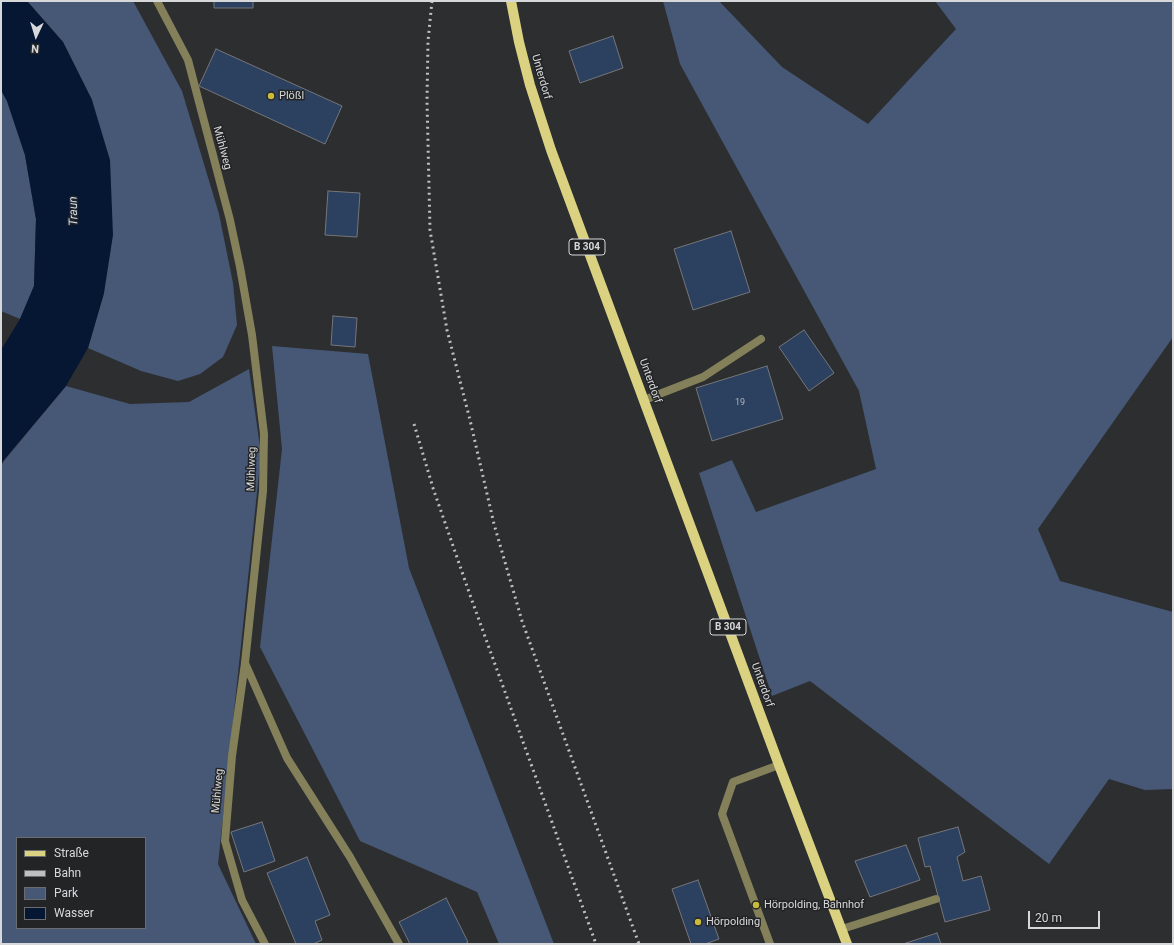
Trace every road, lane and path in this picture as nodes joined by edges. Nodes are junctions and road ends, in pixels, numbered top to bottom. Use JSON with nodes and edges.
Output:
{"nodes":[{"id":1,"x":157,"y":1,"type":"edge"},
{"id":2,"x":511,"y":1,"type":"edge"},
{"id":3,"x":761,"y":339,"type":"dead end"},
{"id":4,"x":644,"y":400,"type":"junction"},
{"id":5,"x":245,"y":663,"type":"junction"},
{"id":6,"x":779,"y":765,"type":"junction"},
{"id":7,"x":936,"y":899,"type":"dead end"},
{"id":8,"x":842,"y":929,"type":"junction"},
{"id":9,"x":265,"y":944,"type":"edge"},
{"id":10,"x":398,"y":944,"type":"edge"},
{"id":11,"x":770,"y":944,"type":"edge"},
{"id":12,"x":847,"y":944,"type":"edge"}],
"edges":[{"from":1,"to":5,"type":"street","name":"Mühlweg"},
{"from":2,"to":4,"type":"main road","name":"Unterdorf","number":"B 304"},
{"from":3,"to":4,"type":"street"},
{"from":4,"to":6,"type":"main road","name":"Unterdorf","number":"B 304"},
{"from":5,"to":9,"type":"street","name":"Mühlweg"},
{"from":5,"to":10,"type":"street"},
{"from":6,"to":8,"type":"main road","name":"Unterdorf","number":"B 304"},
{"from":6,"to":11,"type":"street"},
{"from":7,"to":8,"type":"street"},
{"from":8,"to":12,"type":"main road","name":"Unterdorf","number":"B 304"}]}
